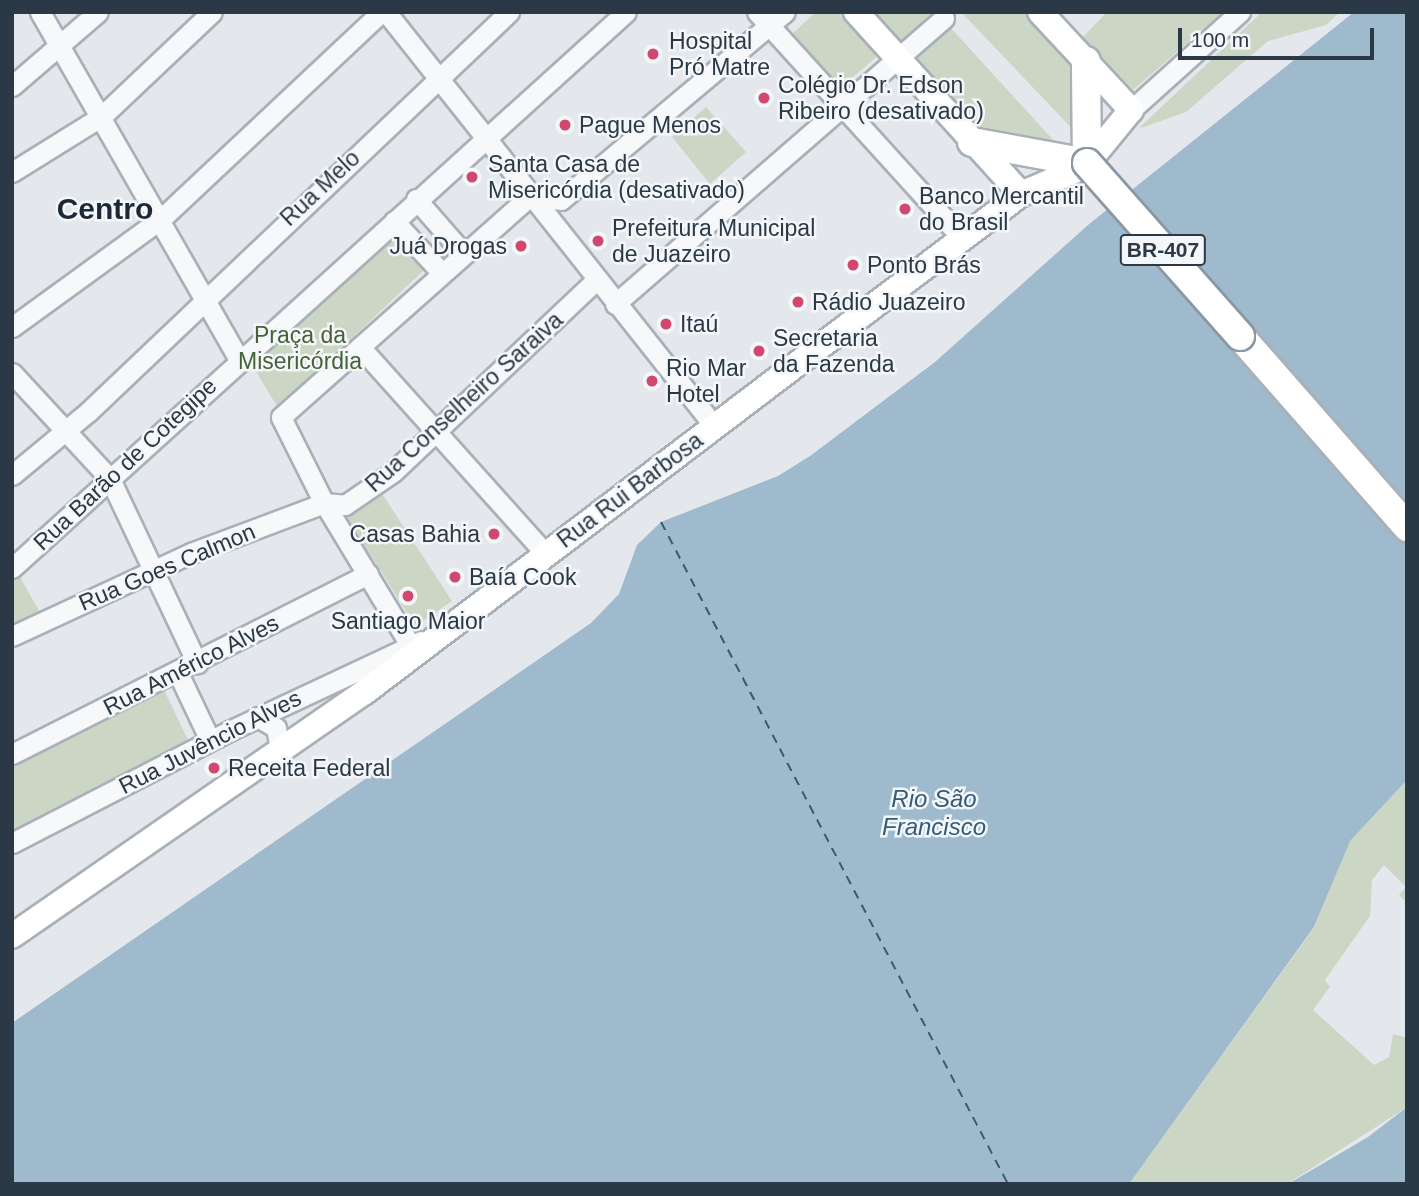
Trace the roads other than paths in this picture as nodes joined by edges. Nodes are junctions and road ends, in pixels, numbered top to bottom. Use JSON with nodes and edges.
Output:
{"nodes":[{"id":1,"x":40,"y":12,"type":"edge"},
{"id":2,"x":98,"y":12,"type":"edge"},
{"id":3,"x":212,"y":12,"type":"edge"},
{"id":4,"x":384,"y":12,"type":"edge"},
{"id":5,"x":509,"y":12,"type":"edge"},
{"id":6,"x":626,"y":12,"type":"edge"},
{"id":7,"x":785,"y":12,"type":"edge"},
{"id":8,"x":856,"y":12,"type":"edge"},
{"id":9,"x":1040,"y":12,"type":"edge"},
{"id":10,"x":1240,"y":12,"type":"edge"},
{"id":11,"x":944,"y":18,"type":"dead end"},
{"id":12,"x":763,"y":19,"type":"edge"},
{"id":13,"x":62,"y":48,"type":"junction"},
{"id":14,"x":899,"y":59,"type":"junction"},
{"id":15,"x":1087,"y":67,"type":"junction"},
{"id":16,"x":437,"y":78,"type":"junction"},
{"id":17,"x":12,"y":86,"type":"edge"},
{"id":18,"x":1129,"y":107,"type":"junction"},
{"id":19,"x":841,"y":108,"type":"junction"},
{"id":20,"x":102,"y":116,"type":"junction"},
{"id":21,"x":485,"y":135,"type":"junction"},
{"id":22,"x":984,"y":145,"type":"junction"},
{"id":23,"x":1084,"y":166,"type":"junction"},
{"id":24,"x":12,"y":172,"type":"edge"},
{"id":25,"x":1021,"y":194,"type":"junction"},
{"id":26,"x":529,"y":197,"type":"junction"},
{"id":27,"x":416,"y":199,"type":"junction"},
{"id":28,"x":162,"y":218,"type":"junction"},
{"id":29,"x":394,"y":221,"type":"junction"},
{"id":30,"x":962,"y":238,"type":"junction"},
{"id":31,"x":463,"y":252,"type":"junction"},
{"id":32,"x":440,"y":271,"type":"junction"},
{"id":33,"x":596,"y":280,"type":"junction"},
{"id":34,"x":203,"y":298,"type":"junction"},
{"id":35,"x":615,"y":304,"type":"junction"},
{"id":36,"x":12,"y":327,"type":"edge"},
{"id":37,"x":360,"y":347,"type":"junction"},
{"id":38,"x":239,"y":360,"type":"junction"},
{"id":39,"x":12,"y":373,"type":"edge"},
{"id":40,"x":715,"y":427,"type":"junction"},
{"id":41,"x":438,"y":428,"type":"junction"},
{"id":42,"x":65,"y":431,"type":"junction"},
{"id":43,"x":12,"y":475,"type":"edge"},
{"id":44,"x":110,"y":479,"type":"junction"},
{"id":45,"x":324,"y":503,"type":"junction"},
{"id":46,"x":1407,"y":527,"type":"edge"},
{"id":47,"x":543,"y":551,"type":"junction"},
{"id":48,"x":12,"y":568,"type":"edge"},
{"id":49,"x":151,"y":570,"type":"junction"},
{"id":50,"x":368,"y":575,"type":"junction"},
{"id":51,"x":12,"y":636,"type":"edge"},
{"id":52,"x":419,"y":645,"type":"junction"},
{"id":53,"x":198,"y":663,"type":"junction"},
{"id":54,"x":178,"y":673,"type":"junction"},
{"id":55,"x":258,"y":717,"type":"junction"},
{"id":56,"x":210,"y":740,"type":"junction"},
{"id":57,"x":280,"y":749,"type":"junction"},
{"id":58,"x":12,"y":754,"type":"edge"},
{"id":59,"x":12,"y":843,"type":"edge"},
{"id":60,"x":12,"y":936,"type":"edge"}],
"edges":[{"from":1,"to":13,"type":"street"},
{"from":2,"to":13,"type":"street"},
{"from":3,"to":20,"type":"street"},
{"from":4,"to":16,"type":"street"},
{"from":4,"to":28,"type":"street"},
{"from":5,"to":16,"type":"street","name":"Rua Melo"},
{"from":6,"to":21,"type":"street","name":"Rua Barão de Cotegipe"},
{"from":7,"to":12,"type":"street"},
{"from":8,"to":14,"type":"main road"},
{"from":9,"to":15,"type":"main road"},
{"from":10,"to":18,"type":"street"},
{"from":11,"to":14,"type":"street"},
{"from":12,"to":19,"type":"street"},
{"from":12,"to":26,"type":"street"},
{"from":13,"to":17,"type":"street"},
{"from":13,"to":20,"type":"street"},
{"from":14,"to":19,"type":"street"},
{"from":14,"to":22,"type":"main road"},
{"from":15,"to":18,"type":"main road"},
{"from":15,"to":23,"type":"highway"},
{"from":16,"to":21,"type":"street"},
{"from":16,"to":34,"type":"street","name":"Rua Melo"},
{"from":18,"to":23,"type":"main road"},
{"from":19,"to":30,"type":"street"},
{"from":19,"to":35,"type":"street"},
{"from":20,"to":24,"type":"street"},
{"from":20,"to":28,"type":"street"},
{"from":21,"to":26,"type":"street"},
{"from":21,"to":27,"type":"street","name":"Rua Barão de Cotegipe"},
{"from":22,"to":23,"type":"highway"},
{"from":22,"to":25,"type":"main road"},
{"from":23,"to":25,"type":"main road","name":"Rua Rui Barbosa"},
{"from":23,"to":46,"type":"highway","number":"BR-407","bridge":true},
{"from":25,"to":30,"type":"main road","name":"Rua Rui Barbosa"},
{"from":26,"to":31,"type":"street"},
{"from":26,"to":33,"type":"street"},
{"from":27,"to":29,"type":"street","name":"Rua Barão de Cotegipe"},
{"from":27,"to":31,"type":"street"},
{"from":28,"to":34,"type":"street"},
{"from":28,"to":36,"type":"street"},
{"from":29,"to":32,"type":"street"},
{"from":29,"to":38,"type":"street","name":"Rua Barão de Cotegipe"},
{"from":30,"to":40,"type":"main road","name":"Rua Rui Barbosa"},
{"from":31,"to":32,"type":"street"},
{"from":32,"to":37,"type":"street"},
{"from":33,"to":35,"type":"street"},
{"from":33,"to":41,"type":"street","name":"Rua Conselheiro Saraiva"},
{"from":34,"to":38,"type":"street"},
{"from":34,"to":42,"type":"street","name":"Rua Melo"},
{"from":35,"to":40,"type":"street"},
{"from":37,"to":41,"type":"street"},
{"from":37,"to":45,"type":"street"},
{"from":38,"to":44,"type":"street","name":"Rua Barão de Cotegipe"},
{"from":39,"to":42,"type":"street"},
{"from":40,"to":47,"type":"main road","name":"Rua Rui Barbosa"},
{"from":41,"to":45,"type":"street","name":"Rua Conselheiro Saraiva"},
{"from":41,"to":47,"type":"street"},
{"from":42,"to":43,"type":"street","name":"Rua Melo"},
{"from":42,"to":44,"type":"street"},
{"from":44,"to":48,"type":"street","name":"Rua Barão de Cotegipe"},
{"from":44,"to":49,"type":"street"},
{"from":45,"to":49,"type":"street","name":"Rua Goes Calmon"},
{"from":45,"to":50,"type":"street"},
{"from":47,"to":52,"type":"main road","name":"Rua Rui Barbosa"},
{"from":49,"to":51,"type":"street","name":"Rua Goes Calmon"},
{"from":49,"to":53,"type":"street"},
{"from":50,"to":52,"type":"street"},
{"from":50,"to":53,"type":"street","name":"Rua Américo Alves"},
{"from":52,"to":55,"type":"street","name":"Rua Juvêncio Alves"},
{"from":52,"to":57,"type":"main road","name":"Rua Rui Barbosa"},
{"from":53,"to":54,"type":"street","name":"Rua Américo Alves"},
{"from":54,"to":56,"type":"street"},
{"from":54,"to":58,"type":"street","name":"Rua Américo Alves"},
{"from":55,"to":56,"type":"street","name":"Rua Juvêncio Alves"},
{"from":55,"to":57,"type":"street"},
{"from":56,"to":59,"type":"street","name":"Rua Juvêncio Alves"},
{"from":57,"to":60,"type":"main road","name":"Rua Rui Barbosa"}]}
